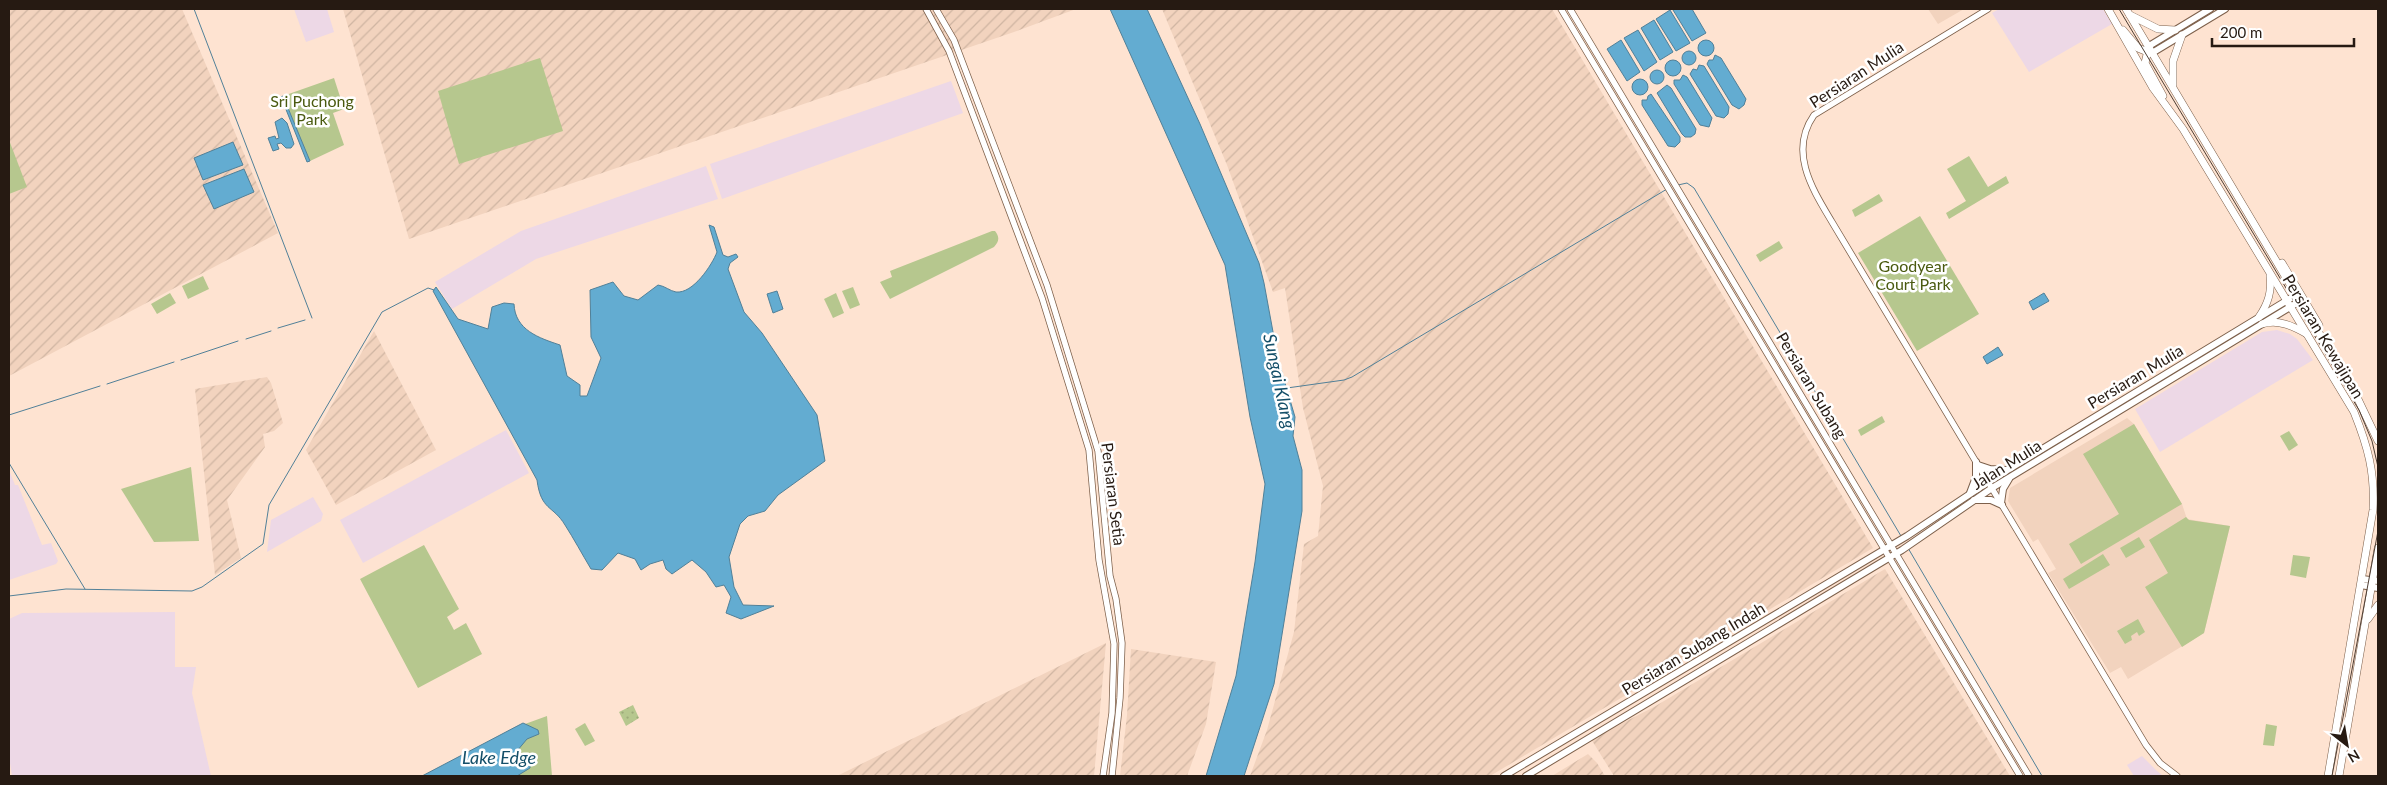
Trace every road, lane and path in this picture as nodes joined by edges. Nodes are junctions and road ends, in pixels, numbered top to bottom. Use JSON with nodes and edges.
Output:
{"nodes":[{"id":1,"x":926,"y":9,"type":"edge"},
{"id":2,"x":936,"y":9,"type":"edge"},
{"id":3,"x":1562,"y":9,"type":"edge"},
{"id":4,"x":1570,"y":9,"type":"edge"},
{"id":5,"x":1988,"y":9,"type":"edge"},
{"id":6,"x":2108,"y":9,"type":"edge"},
{"id":7,"x":2210,"y":9,"type":"edge"},
{"id":8,"x":2225,"y":9,"type":"edge"},
{"id":9,"x":2128,"y":12,"type":"edge"},
{"id":10,"x":2114,"y":21,"type":"junction"},
{"id":11,"x":2179,"y":32,"type":"junction"},
{"id":12,"x":2150,"y":51,"type":"junction"},
{"id":13,"x":2173,"y":87,"type":"junction"},
{"id":14,"x":2165,"y":103,"type":"junction"},
{"id":15,"x":2258,"y":231,"type":"junction"},
{"id":16,"x":2270,"y":272,"type":"junction"},
{"id":17,"x":2298,"y":298,"type":"junction"},
{"id":18,"x":2289,"y":303,"type":"junction"},
{"id":19,"x":2260,"y":320,"type":"junction"},
{"id":20,"x":2308,"y":334,"type":"junction"},
{"id":21,"x":2333,"y":357,"type":"junction"},
{"id":22,"x":2128,"y":406,"type":"joint"},
{"id":23,"x":2378,"y":441,"type":"edge"},
{"id":24,"x":1977,"y":463,"type":"junction"},
{"id":25,"x":2008,"y":470,"type":"junction"},
{"id":26,"x":2013,"y":475,"type":"junction"},
{"id":27,"x":1990,"y":485,"type":"junction"},
{"id":28,"x":1971,"y":497,"type":"junction"},
{"id":29,"x":2001,"y":504,"type":"junction"},
{"id":30,"x":1894,"y":544,"type":"junction"},
{"id":31,"x":2378,"y":548,"type":"edge"},
{"id":32,"x":1885,"y":550,"type":"junction"},
{"id":33,"x":1896,"y":554,"type":"junction"},
{"id":34,"x":2361,"y":582,"type":"junction"},
{"id":35,"x":2375,"y":584,"type":"edge"},
{"id":36,"x":2378,"y":605,"type":"edge"},
{"id":37,"x":2366,"y":623,"type":"junction"},
{"id":38,"x":1103,"y":776,"type":"edge"},
{"id":39,"x":1112,"y":776,"type":"edge"},
{"id":40,"x":1504,"y":776,"type":"edge"},
{"id":41,"x":1526,"y":776,"type":"edge"},
{"id":42,"x":2020,"y":776,"type":"edge"},
{"id":43,"x":2029,"y":776,"type":"edge"},
{"id":44,"x":2177,"y":776,"type":"edge"},
{"id":45,"x":2328,"y":776,"type":"edge"},
{"id":46,"x":2339,"y":776,"type":"edge"}],
"edges":[{"from":1,"to":38,"type":"street","name":"Persiaran Setia"},
{"from":2,"to":39,"type":"street","name":"Persiaran Setia"},
{"from":3,"to":32,"type":"street","name":"Persiaran Subang"},
{"from":4,"to":30,"type":"street","name":"Persiaran Subang"},
{"from":5,"to":24,"type":"street","name":"Persiaran Mulia"},
{"from":6,"to":10,"type":"main road","name":"Persiaran Kewajipan"},
{"from":7,"to":11,"type":"main road"},
{"from":8,"to":11,"type":"main road"},
{"from":9,"to":11,"type":"main road"},
{"from":9,"to":12,"type":"main road","name":"Persiaran Kewajipan"},
{"from":10,"to":12,"type":"main road"},
{"from":10,"to":14,"type":"main road","name":"Persiaran Kewajipan"},
{"from":11,"to":12,"type":"main road"},
{"from":11,"to":13,"type":"main road"},
{"from":12,"to":13,"type":"main road","name":"Persiaran Kewajipan"},
{"from":12,"to":14,"type":"main road"},
{"from":13,"to":15,"type":"main road","name":"Persiaran Kewajipan"},
{"from":14,"to":16,"type":"main road","name":"Persiaran Kewajipan"},
{"from":15,"to":17,"type":"main road","name":"Persiaran Kewajipan"},
{"from":15,"to":21,"type":"main road","name":"Persiaran Kewajipan"},
{"from":16,"to":18,"type":"main road","name":"Persiaran Kewajipan"},
{"from":16,"to":19,"type":"main road"},
{"from":17,"to":18,"type":"main road","name":"Persiaran Mulia"},
{"from":17,"to":21,"type":"main road","name":"Persiaran Kewajipan"},
{"from":18,"to":19,"type":"main road","name":"Persiaran Mulia"},
{"from":18,"to":20,"type":"main road","name":"Persiaran Kewajipan"},
{"from":19,"to":20,"type":"main road"},
{"from":19,"to":22,"type":"main road","name":"Persiaran Mulia"},
{"from":19,"to":25,"type":"main road","name":"Persiaran Mulia"},
{"from":20,"to":34,"type":"main road","name":"Persiaran Kewajipan"},
{"from":21,"to":23,"type":"main road","name":"Persiaran Kewajipan"},
{"from":22,"to":26,"type":"main road","name":"Jalan Mulia"},
{"from":24,"to":25,"type":"main road"},
{"from":24,"to":27,"type":"street","name":"Persiaran Mulia"},
{"from":24,"to":28,"type":"main road"},
{"from":25,"to":27,"type":"main road","name":"Persiaran Mulia"},
{"from":26,"to":27,"type":"main road","name":"Jalan Mulia"},
{"from":26,"to":29,"type":"main road"},
{"from":27,"to":28,"type":"main road","name":"Jalan Mulia"},
{"from":27,"to":29,"type":"street","name":"Persiaran Mulia"},
{"from":28,"to":29,"type":"main road"},
{"from":28,"to":30,"type":"main road"},
{"from":28,"to":33,"type":"main road","name":"Jalan Mulia"},
{"from":29,"to":44,"type":"street","name":"Persiaran Mulia"},
{"from":30,"to":32,"type":"main road","name":"Persiaran Subang Indah"},
{"from":30,"to":33,"type":"street","name":"Persiaran Subang"},
{"from":31,"to":35,"type":"main road"},
{"from":32,"to":33,"type":"street","name":"Persiaran Subang"},
{"from":32,"to":40,"type":"main road","name":"Persiaran Subang Indah"},
{"from":33,"to":41,"type":"main road","name":"Persiaran Subang Indah"},
{"from":33,"to":42,"type":"street","name":"Persiaran Subang"},
{"from":33,"to":43,"type":"street","name":"Persiaran Subang"},
{"from":34,"to":35,"type":"main road"},
{"from":34,"to":45,"type":"main road","name":"Persiaran Kewajipan"},
{"from":35,"to":37,"type":"main road"},
{"from":36,"to":37,"type":"main road"},
{"from":37,"to":46,"type":"main road"}]}
